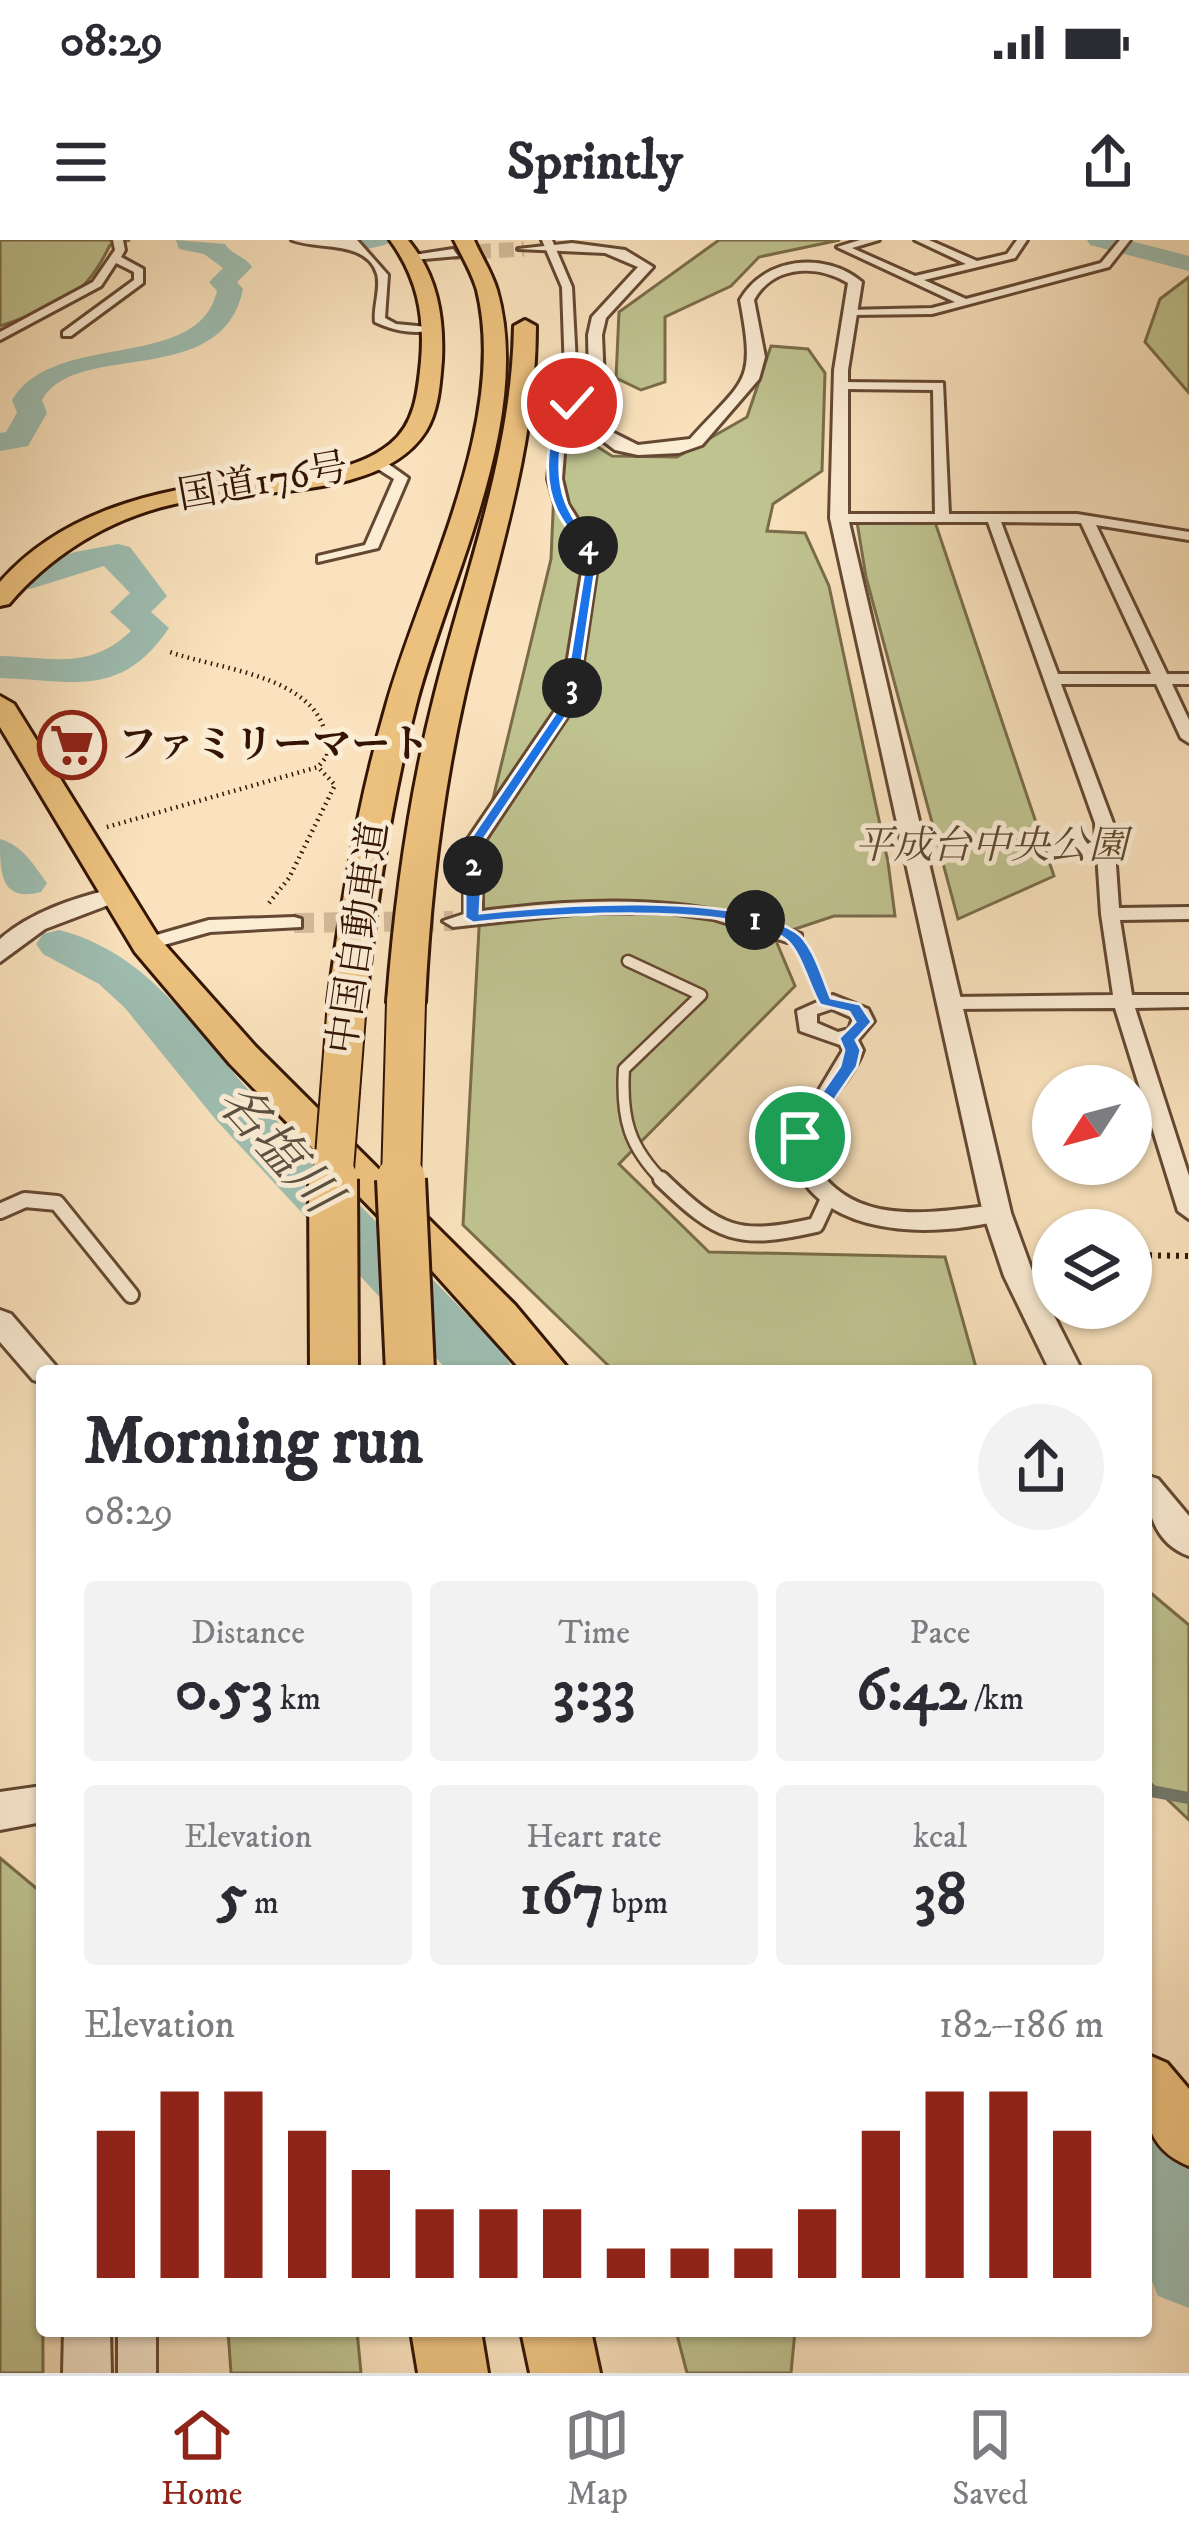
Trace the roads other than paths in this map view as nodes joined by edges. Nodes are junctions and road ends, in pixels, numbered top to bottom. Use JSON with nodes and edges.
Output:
{"nodes":[{"id":1,"x":118,"y":240,"type":"edge"},
{"id":2,"x":297,"y":240,"type":"edge"},
{"id":3,"x":493,"y":240,"type":"edge"},
{"id":4,"x":874,"y":240,"type":"edge"},
{"id":5,"x":920,"y":240,"type":"edge"},
{"id":6,"x":1022,"y":240,"type":"edge"},
{"id":7,"x":1124,"y":240,"type":"edge"},
{"id":8,"x":353,"y":243,"type":"edge"},
{"id":9,"x":549,"y":244,"type":"edge"},
{"id":10,"x":459,"y":247,"type":"edge"},
{"id":11,"x":406,"y":248,"type":"edge"},
{"id":12,"x":524,"y":249,"type":"dead end"},
{"id":13,"x":115,"y":258,"type":"junction"},
{"id":14,"x":976,"y":264,"type":"junction"},
{"id":15,"x":914,"y":279,"type":"junction"},
{"id":16,"x":965,"y":302,"type":"junction"},
{"id":17,"x":851,"y":312,"type":"junction"},
{"id":18,"x":431,"y":328,"type":"junction"},
{"id":19,"x":67,"y":334,"type":"dead end"},
{"id":20,"x":0,"y":337,"type":"edge"},
{"id":21,"x":844,"y":385,"type":"junction"},
{"id":22,"x":375,"y":460,"type":"junction"},
{"id":23,"x":839,"y":518,"type":"junction"},
{"id":24,"x":942,"y":518,"type":"junction"},
{"id":25,"x":993,"y":518,"type":"junction"},
{"id":26,"x":1087,"y":520,"type":"junction"},
{"id":27,"x":1189,"y":536,"type":"edge"},
{"id":28,"x":322,"y":559,"type":"dead end"},
{"id":29,"x":0,"y":598,"type":"edge"},
{"id":30,"x":1052,"y":679,"type":"junction"},
{"id":31,"x":1160,"y":679,"type":"junction"},
{"id":32,"x":1189,"y":679,"type":"edge"},
{"id":33,"x":0,"y":704,"type":"edge"},
{"id":34,"x":1189,"y":738,"type":"edge"},
{"id":35,"x":111,"y":896,"type":"junction"},
{"id":36,"x":1189,"y":913,"type":"edge"},
{"id":37,"x":1110,"y":914,"type":"junction"},
{"id":38,"x":294,"y":923,"type":"tunnel mouth"},
{"id":39,"x":794,"y":938,"type":"road end"},
{"id":40,"x":146,"y":944,"type":"junction"},
{"id":41,"x":0,"y":954,"type":"edge"},
{"id":42,"x":628,"y":962,"type":"dead end"},
{"id":43,"x":1189,"y":1000,"type":"edge"},
{"id":44,"x":951,"y":1003,"type":"junction"},
{"id":45,"x":1124,"y":1005,"type":"junction"},
{"id":46,"x":847,"y":1038,"type":"junction"},
{"id":47,"x":829,"y":1196,"type":"junction"},
{"id":48,"x":1189,"y":1210,"type":"edge"},
{"id":49,"x":0,"y":1211,"type":"edge"},
{"id":50,"x":997,"y":1213,"type":"junction"},
{"id":51,"x":131,"y":1294,"type":"dead end"},
{"id":52,"x":0,"y":1322,"type":"edge"},
{"id":53,"x":39,"y":1365,"type":"edge"},
{"id":54,"x":334,"y":1365,"type":"edge"},
{"id":55,"x":410,"y":1365,"type":"edge"},
{"id":56,"x":543,"y":1365,"type":"edge"},
{"id":57,"x":1063,"y":1365,"type":"edge"},
{"id":58,"x":1152,"y":1496,"type":"edge"},
{"id":59,"x":1189,"y":1541,"type":"edge"},
{"id":60,"x":36,"y":1805,"type":"edge"},
{"id":61,"x":0,"y":1811,"type":"edge"},
{"id":62,"x":1152,"y":2091,"type":"edge"},
{"id":63,"x":1189,"y":2136,"type":"edge"},
{"id":64,"x":88,"y":2337,"type":"edge"},
{"id":65,"x":137,"y":2337,"type":"edge"},
{"id":66,"x":447,"y":2337,"type":"edge"},
{"id":67,"x":557,"y":2337,"type":"edge"},
{"id":68,"x":87,"y":2373,"type":"edge"},
{"id":69,"x":136,"y":2373,"type":"edge"},
{"id":70,"x":453,"y":2373,"type":"edge"},
{"id":71,"x":565,"y":2373,"type":"edge"}],
"edges":[{"from":1,"to":13,"type":"street"},
{"from":2,"to":8,"type":"street"},
{"from":3,"to":55,"type":"highway","name":"中国自動車道","bridge":true},
{"from":4,"to":15,"type":"street"},
{"from":5,"to":14,"type":"street"},
{"from":6,"to":14,"type":"street"},
{"from":7,"to":16,"type":"street"},
{"from":8,"to":18,"type":"street"},
{"from":9,"to":12,"type":"street"},
{"from":9,"to":17,"type":"street"},
{"from":9,"to":39,"type":"street"},
{"from":10,"to":11,"type":"street"},
{"from":10,"to":54,"type":"highway","name":"中国自動車道","bridge":true},
{"from":11,"to":18,"type":"highway","name":"国道176号"},
{"from":13,"to":19,"type":"street"},
{"from":13,"to":20,"type":"street"},
{"from":14,"to":15,"type":"street"},
{"from":15,"to":16,"type":"street"},
{"from":16,"to":17,"type":"street"},
{"from":17,"to":21,"type":"street"},
{"from":18,"to":22,"type":"highway","name":"国道176号"},
{"from":21,"to":23,"type":"street"},
{"from":21,"to":24,"type":"street"},
{"from":22,"to":28,"type":"street"},
{"from":22,"to":29,"type":"highway","name":"国道176号"},
{"from":23,"to":24,"type":"street"},
{"from":23,"to":44,"type":"street"},
{"from":24,"to":25,"type":"street"},
{"from":25,"to":26,"type":"street"},
{"from":25,"to":30,"type":"street"},
{"from":26,"to":27,"type":"street"},
{"from":26,"to":31,"type":"street"},
{"from":30,"to":31,"type":"street"},
{"from":30,"to":37,"type":"street"},
{"from":31,"to":32,"type":"street"},
{"from":31,"to":34,"type":"street"},
{"from":33,"to":35,"type":"highway"},
{"from":35,"to":40,"type":"highway"},
{"from":35,"to":41,"type":"street"},
{"from":36,"to":37,"type":"street"},
{"from":37,"to":45,"type":"street"},
{"from":38,"to":40,"type":"street"},
{"from":40,"to":56,"type":"highway"},
{"from":42,"to":47,"type":"lane"},
{"from":43,"to":45,"type":"street"},
{"from":44,"to":45,"type":"street"},
{"from":44,"to":50,"type":"street"},
{"from":45,"to":48,"type":"street"},
{"from":46,"to":46,"type":"street"},
{"from":46,"to":47,"type":"street"},
{"from":47,"to":50,"type":"street"},
{"from":49,"to":51,"type":"lane"},
{"from":50,"to":57,"type":"street"},
{"from":52,"to":53,"type":"street"},
{"from":58,"to":59,"type":"street"},
{"from":60,"to":61,"type":"street"},
{"from":62,"to":63,"type":"highway"},
{"from":64,"to":68,"type":"street"},
{"from":65,"to":69,"type":"street"},
{"from":66,"to":70,"type":"highway"},
{"from":67,"to":71,"type":"highway"}]}
